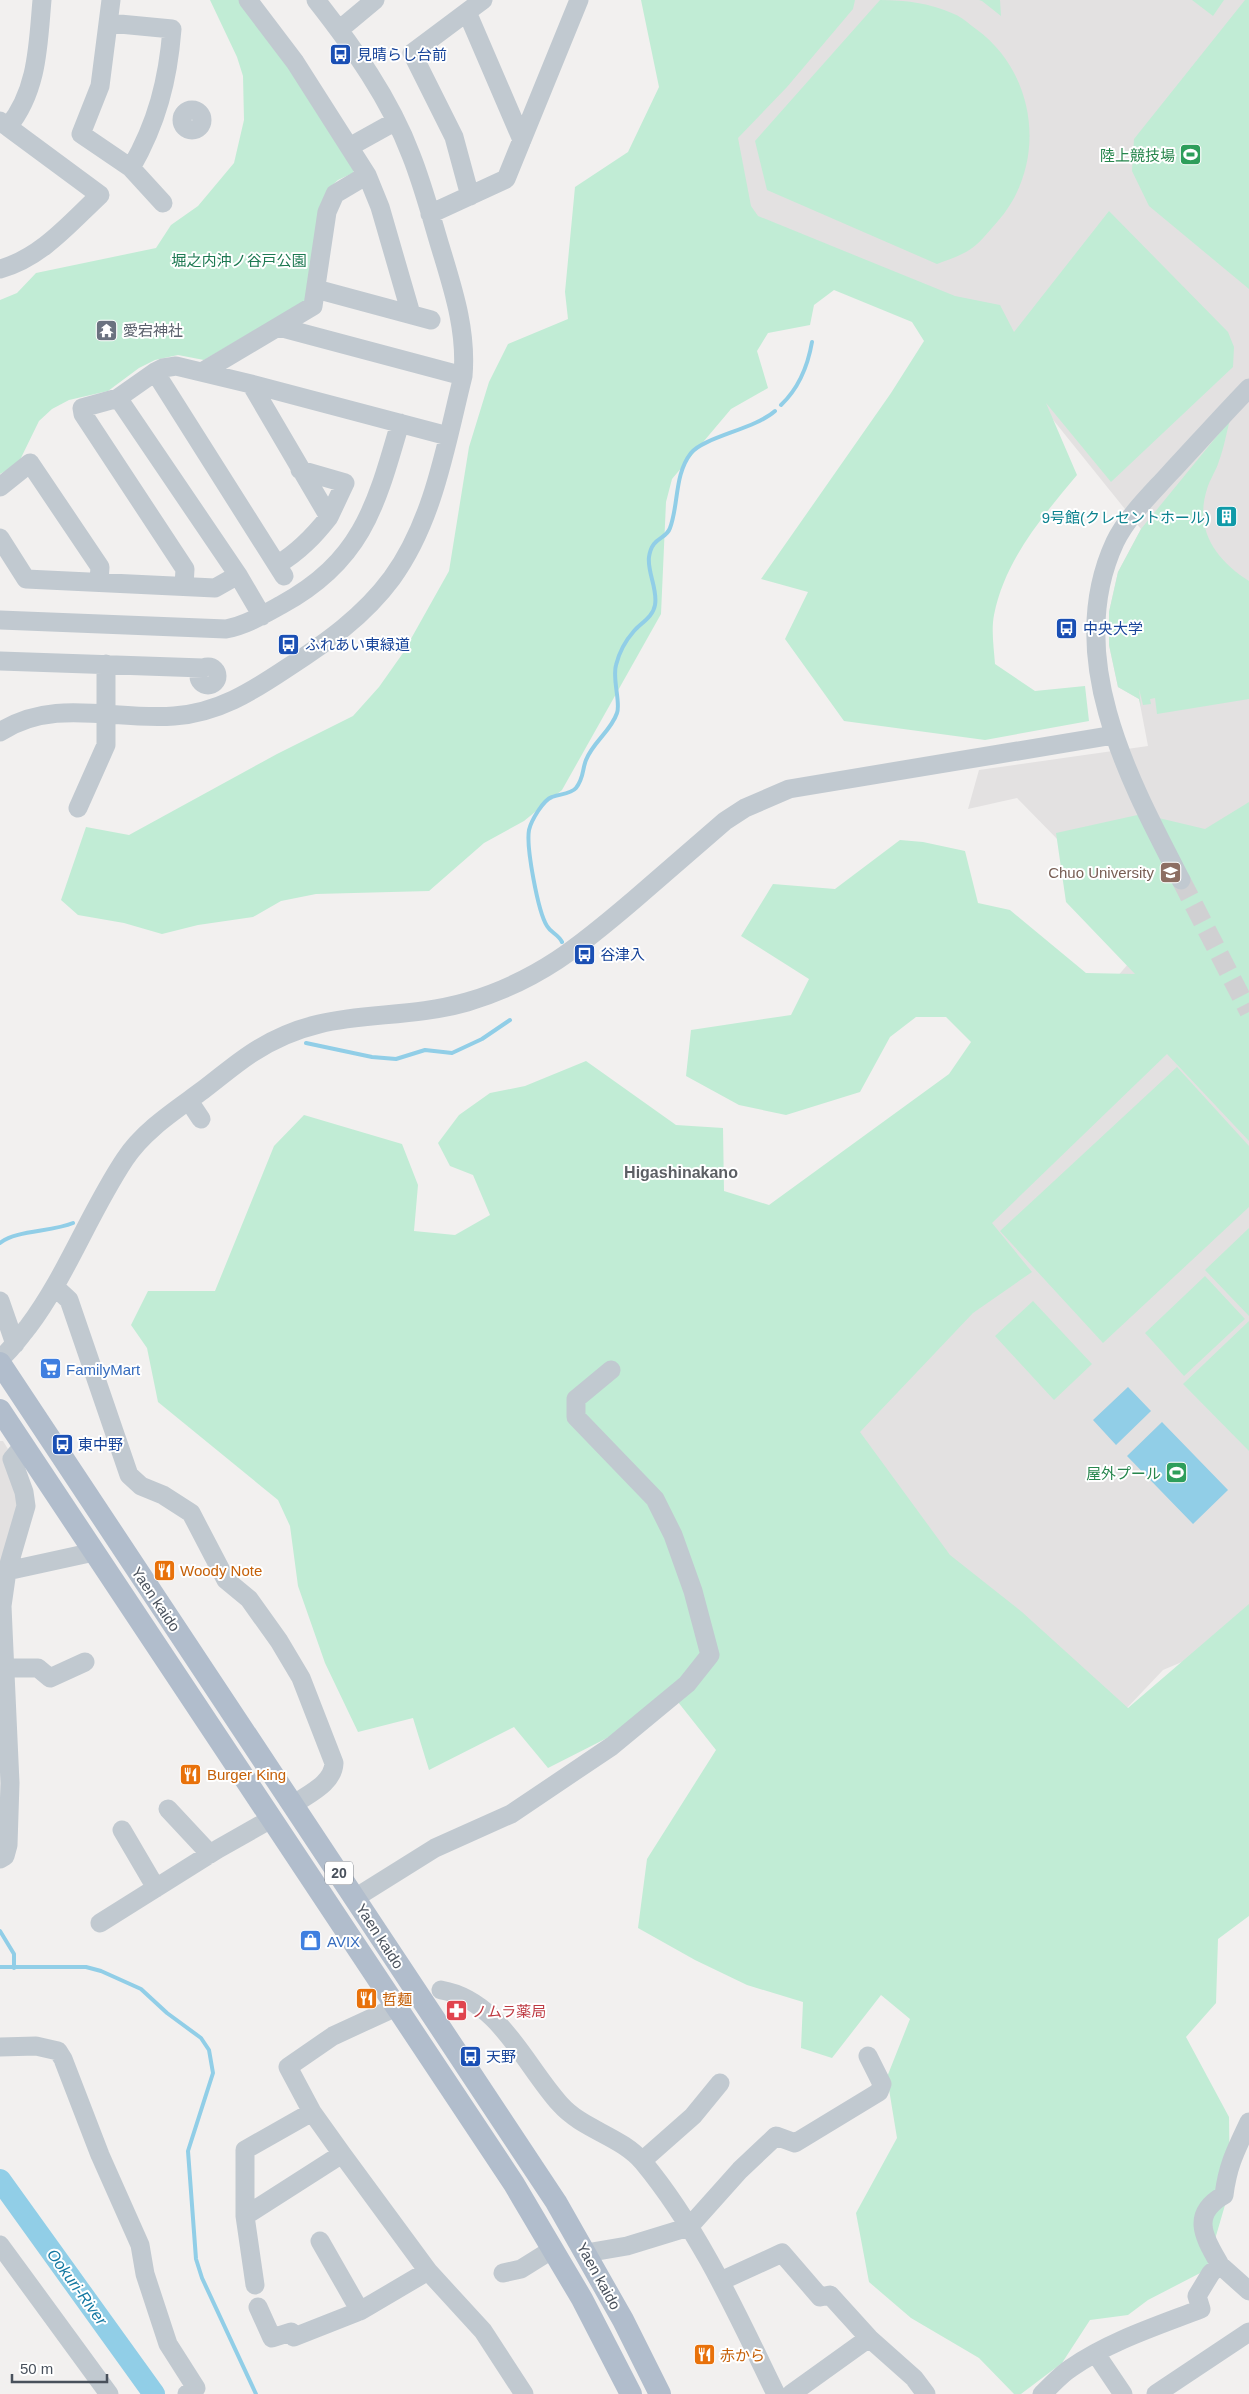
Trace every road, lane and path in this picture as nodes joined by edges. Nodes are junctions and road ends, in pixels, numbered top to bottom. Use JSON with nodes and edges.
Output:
{"nodes":[{"id":1,"x":42,"y":0,"type":"edge"},
{"id":2,"x":111,"y":0,"type":"edge"},
{"id":3,"x":248,"y":0,"type":"edge"},
{"id":4,"x":316,"y":0,"type":"edge"},
{"id":5,"x":375,"y":0,"type":"edge"},
{"id":6,"x":482,"y":0,"type":"edge"},
{"id":7,"x":579,"y":0,"type":"edge"},
{"id":8,"x":466,"y":12,"type":"junction"},
{"id":9,"x":109,"y":24,"type":"junction"},
{"id":10,"x":340,"y":30,"type":"junction"},
{"id":11,"x":158,"y":112,"type":"junction"},
{"id":12,"x":183,"y":116,"type":"dead end"},
{"id":13,"x":396,"y":121,"type":"junction"},
{"id":14,"x":4,"y":124,"type":"edge"},
{"id":15,"x":522,"y":140,"type":"junction"},
{"id":16,"x":351,"y":146,"type":"junction"},
{"id":17,"x":131,"y":168,"type":"junction"},
{"id":18,"x":367,"y":175,"type":"junction"},
{"id":19,"x":470,"y":196,"type":"junction"},
{"id":20,"x":163,"y":203,"type":"dead end"},
{"id":21,"x":430,"y":214,"type":"junction"},
{"id":22,"x":0,"y":269,"type":"edge"},
{"id":23,"x":316,"y":289,"type":"junction"},
{"id":24,"x":411,"y":314,"type":"junction"},
{"id":25,"x":431,"y":320,"type":"dead end"},
{"id":26,"x":280,"y":327,"type":"junction"},
{"id":27,"x":156,"y":372,"type":"junction"},
{"id":28,"x":202,"y":372,"type":"junction"},
{"id":29,"x":462,"y":376,"type":"junction"},
{"id":30,"x":251,"y":384,"type":"junction"},
{"id":31,"x":1249,"y":388,"type":"edge"},
{"id":32,"x":118,"y":398,"type":"junction"},
{"id":33,"x":400,"y":423,"type":"junction"},
{"id":34,"x":448,"y":436,"type":"junction"},
{"id":35,"x":300,"y":470,"type":"junction"},
{"id":36,"x":0,"y":487,"type":"edge"},
{"id":37,"x":329,"y":516,"type":"junction"},
{"id":38,"x":0,"y":538,"type":"edge"},
{"id":39,"x":238,"y":575,"type":"junction"},
{"id":40,"x":100,"y":582,"type":"junction"},
{"id":41,"x":184,"y":586,"type":"junction"},
{"id":42,"x":262,"y":616,"type":"junction"},
{"id":43,"x":0,"y":620,"type":"edge"},
{"id":44,"x":0,"y":660,"type":"edge"},
{"id":45,"x":106,"y":664,"type":"junction"},
{"id":46,"x":203,"y":668,"type":"dead end"},
{"id":47,"x":106,"y":713,"type":"junction"},
{"id":48,"x":0,"y":732,"type":"edge"},
{"id":49,"x":1114,"y":735,"type":"junction"},
{"id":50,"x":78,"y":808,"type":"dead end"},
{"id":51,"x":1181,"y":880,"type":"tunnel mouth"},
{"id":52,"x":189,"y":1101,"type":"junction"},
{"id":53,"x":201,"y":1119,"type":"dead end"},
{"id":54,"x":55,"y":1287,"type":"junction"},
{"id":55,"x":0,"y":1300,"type":"edge"},
{"id":56,"x":15,"y":1344,"type":"junction"},
{"id":57,"x":0,"y":1359,"type":"edge"},
{"id":58,"x":0,"y":1363,"type":"edge"},
{"id":59,"x":611,"y":1370,"type":"dead end"},
{"id":60,"x":0,"y":1410,"type":"edge"},
{"id":61,"x":24,"y":1445,"type":"junction"},
{"id":62,"x":94,"y":1552,"type":"junction"},
{"id":63,"x":7,"y":1571,"type":"junction"},
{"id":64,"x":1,"y":1629,"type":"edge"},
{"id":65,"x":85,"y":1662,"type":"dead end"},
{"id":66,"x":4,"y":1668,"type":"junction"},
{"id":67,"x":267,"y":1766,"type":"junction"},
{"id":68,"x":5,"y":1784,"type":"edge"},
{"id":69,"x":251,"y":1789,"type":"junction"},
{"id":70,"x":293,"y":1805,"type":"junction"},
{"id":71,"x":168,"y":1810,"type":"dead end"},
{"id":72,"x":271,"y":1819,"type":"junction"},
{"id":73,"x":122,"y":1830,"type":"dead end"},
{"id":74,"x":210,"y":1854,"type":"junction"},
{"id":75,"x":0,"y":1859,"type":"edge"},
{"id":76,"x":156,"y":1888,"type":"junction"},
{"id":77,"x":355,"y":1898,"type":"junction"},
{"id":78,"x":100,"y":1923,"type":"dead end"},
{"id":79,"x":430,"y":1993,"type":"junction"},
{"id":80,"x":396,"y":2007,"type":"junction"},
{"id":81,"x":0,"y":2048,"type":"edge"},
{"id":82,"x":868,"y":2056,"type":"dead end"},
{"id":83,"x":720,"y":2084,"type":"dead end"},
{"id":84,"x":312,"y":2112,"type":"junction"},
{"id":85,"x":1247,"y":2132,"type":"edge"},
{"id":86,"x":342,"y":2154,"type":"junction"},
{"id":87,"x":642,"y":2161,"type":"junction"},
{"id":88,"x":245,"y":2216,"type":"junction"},
{"id":89,"x":689,"y":2227,"type":"junction"},
{"id":90,"x":320,"y":2241,"type":"dead end"},
{"id":91,"x":0,"y":2245,"type":"edge"},
{"id":92,"x":586,"y":2253,"type":"junction"},
{"id":93,"x":558,"y":2257,"type":"junction"},
{"id":94,"x":1220,"y":2265,"type":"junction"},
{"id":95,"x":428,"y":2270,"type":"junction"},
{"id":96,"x":503,"y":2274,"type":"dead end"},
{"id":97,"x":721,"y":2281,"type":"junction"},
{"id":98,"x":255,"y":2284,"type":"dead end"},
{"id":99,"x":1249,"y":2291,"type":"edge"},
{"id":100,"x":258,"y":2307,"type":"dead end"},
{"id":101,"x":360,"y":2312,"type":"junction"},
{"id":102,"x":1249,"y":2332,"type":"edge"},
{"id":103,"x":869,"y":2338,"type":"junction"},
{"id":104,"x":1096,"y":2354,"type":"junction"},
{"id":105,"x":190,"y":2392,"type":"edge"},
{"id":106,"x":799,"y":2392,"type":"edge"},
{"id":107,"x":109,"y":2394,"type":"edge"},
{"id":108,"x":524,"y":2394,"type":"edge"},
{"id":109,"x":631,"y":2394,"type":"edge"},
{"id":110,"x":660,"y":2394,"type":"edge"},
{"id":111,"x":776,"y":2394,"type":"edge"},
{"id":112,"x":926,"y":2394,"type":"edge"},
{"id":113,"x":1042,"y":2394,"type":"edge"},
{"id":114,"x":1123,"y":2394,"type":"edge"},
{"id":115,"x":1156,"y":2394,"type":"edge"}],
"edges":[{"from":1,"to":14,"type":"street"},
{"from":2,"to":9,"type":"street"},
{"from":3,"to":16,"type":"street"},
{"from":4,"to":10,"type":"street"},
{"from":5,"to":10,"type":"street"},
{"from":6,"to":8,"type":"street"},
{"from":7,"to":15,"type":"street"},
{"from":8,"to":15,"type":"street"},
{"from":8,"to":19,"type":"street"},
{"from":9,"to":11,"type":"street"},
{"from":9,"to":17,"type":"street"},
{"from":10,"to":13,"type":"street"},
{"from":11,"to":12,"type":"street"},
{"from":11,"to":17,"type":"street"},
{"from":13,"to":16,"type":"street"},
{"from":13,"to":21,"type":"street"},
{"from":14,"to":22,"type":"street"},
{"from":15,"to":19,"type":"street"},
{"from":16,"to":18,"type":"street"},
{"from":17,"to":20,"type":"street"},
{"from":18,"to":23,"type":"street"},
{"from":18,"to":24,"type":"street"},
{"from":19,"to":21,"type":"street"},
{"from":21,"to":29,"type":"street"},
{"from":23,"to":24,"type":"street"},
{"from":23,"to":26,"type":"street"},
{"from":24,"to":25,"type":"street"},
{"from":26,"to":28,"type":"street"},
{"from":26,"to":29,"type":"street"},
{"from":27,"to":28,"type":"street"},
{"from":27,"to":32,"type":"street"},
{"from":27,"to":37,"type":"street"},
{"from":28,"to":30,"type":"street"},
{"from":29,"to":34,"type":"street"},
{"from":30,"to":33,"type":"street"},
{"from":30,"to":35,"type":"street"},
{"from":31,"to":49,"type":"street"},
{"from":32,"to":39,"type":"street"},
{"from":32,"to":41,"type":"street"},
{"from":33,"to":34,"type":"street"},
{"from":33,"to":42,"type":"street"},
{"from":34,"to":47,"type":"street"},
{"from":35,"to":37,"type":"street"},
{"from":35,"to":37,"type":"street"},
{"from":36,"to":40,"type":"street"},
{"from":38,"to":40,"type":"street"},
{"from":39,"to":41,"type":"street"},
{"from":39,"to":42,"type":"street"},
{"from":40,"to":41,"type":"street"},
{"from":42,"to":43,"type":"street"},
{"from":44,"to":45,"type":"street"},
{"from":45,"to":46,"type":"street"},
{"from":45,"to":47,"type":"street"},
{"from":47,"to":48,"type":"street"},
{"from":47,"to":50,"type":"street"},
{"from":49,"to":51,"type":"street"},
{"from":49,"to":52,"type":"street"},
{"from":52,"to":53,"type":"street"},
{"from":52,"to":54,"type":"street"},
{"from":54,"to":56,"type":"street"},
{"from":54,"to":70,"type":"street"},
{"from":55,"to":56,"type":"street"},
{"from":56,"to":57,"type":"street"},
{"from":58,"to":67,"type":"main road","name":"Yaen kaido","number":"20"},
{"from":59,"to":77,"type":"street"},
{"from":60,"to":61,"type":"main road","name":"Yaen kaido","number":"20"},
{"from":61,"to":62,"type":"main road","name":"Yaen kaido","number":"20"},
{"from":61,"to":63,"type":"street"},
{"from":62,"to":63,"type":"street"},
{"from":62,"to":69,"type":"main road","name":"Yaen kaido","number":"20"},
{"from":63,"to":64,"type":"street"},
{"from":64,"to":66,"type":"street"},
{"from":65,"to":66,"type":"street"},
{"from":66,"to":68,"type":"street"},
{"from":67,"to":69,"type":"main road"},
{"from":67,"to":70,"type":"main road","name":"Yaen kaido","number":"20"},
{"from":68,"to":75,"type":"street"},
{"from":69,"to":72,"type":"main road","name":"Yaen kaido","number":"20"},
{"from":70,"to":72,"type":"main road"},
{"from":70,"to":77,"type":"main road","name":"Yaen kaido","number":"20"},
{"from":71,"to":74,"type":"street"},
{"from":72,"to":74,"type":"street"},
{"from":72,"to":80,"type":"main road","name":"Yaen kaido","number":"20"},
{"from":73,"to":76,"type":"street"},
{"from":74,"to":76,"type":"street"},
{"from":76,"to":78,"type":"street"},
{"from":77,"to":79,"type":"main road","name":"Yaen kaido","number":"20"},
{"from":79,"to":80,"type":"main road"},
{"from":79,"to":87,"type":"street"},
{"from":79,"to":92,"type":"main road","name":"Yaen kaido","number":"20"},
{"from":80,"to":84,"type":"street"},
{"from":80,"to":93,"type":"main road","name":"Yaen kaido","number":"20"},
{"from":81,"to":105,"type":"street"},
{"from":82,"to":89,"type":"street"},
{"from":83,"to":87,"type":"street"},
{"from":84,"to":86,"type":"street"},
{"from":84,"to":88,"type":"street"},
{"from":85,"to":94,"type":"street"},
{"from":86,"to":88,"type":"street"},
{"from":86,"to":95,"type":"street"},
{"from":87,"to":89,"type":"street"},
{"from":88,"to":98,"type":"street"},
{"from":89,"to":92,"type":"street"},
{"from":89,"to":97,"type":"street"},
{"from":90,"to":101,"type":"street"},
{"from":91,"to":107,"type":"street"},
{"from":92,"to":93,"type":"main road"},
{"from":92,"to":110,"type":"main road","name":"Yaen kaido","number":"20"},
{"from":93,"to":96,"type":"street"},
{"from":93,"to":109,"type":"main road","name":"Yaen kaido","number":"20"},
{"from":94,"to":99,"type":"street"},
{"from":94,"to":104,"type":"street"},
{"from":95,"to":101,"type":"street"},
{"from":95,"to":108,"type":"street"},
{"from":97,"to":103,"type":"street"},
{"from":97,"to":111,"type":"street"},
{"from":100,"to":101,"type":"street"},
{"from":102,"to":115,"type":"street"},
{"from":103,"to":106,"type":"street"},
{"from":103,"to":112,"type":"street"},
{"from":104,"to":113,"type":"street"},
{"from":104,"to":114,"type":"street"}]}
